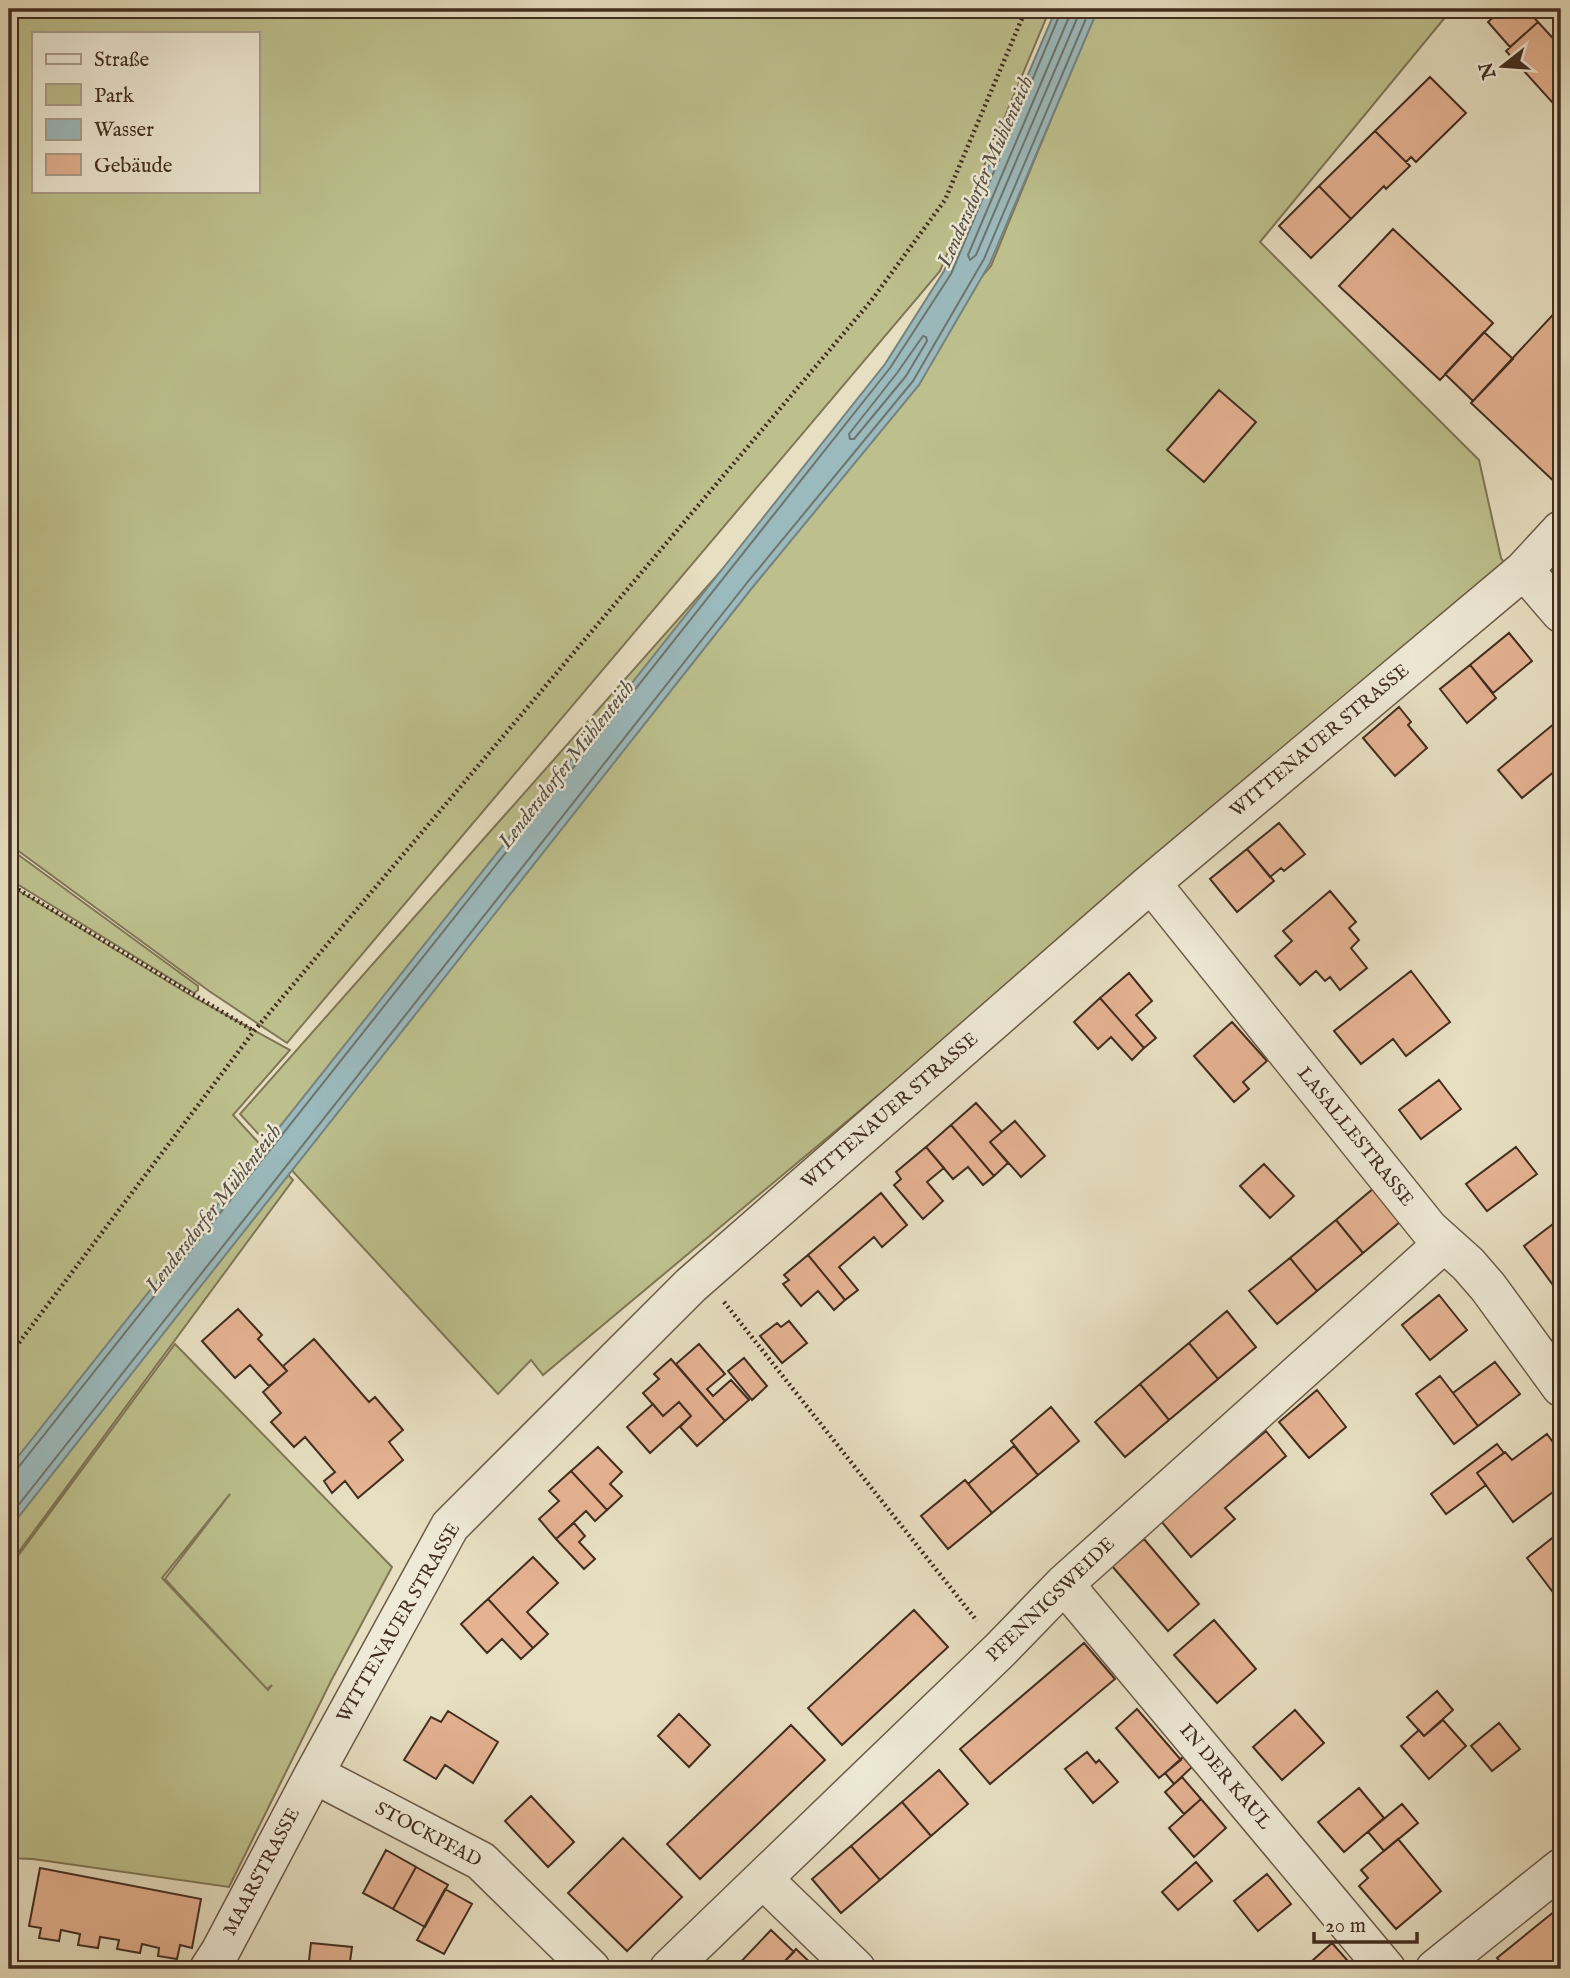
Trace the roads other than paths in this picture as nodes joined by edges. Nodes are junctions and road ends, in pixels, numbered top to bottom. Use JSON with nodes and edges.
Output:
{"nodes":[{"id":1,"x":1561,"y":530,"type":"edge"},
{"id":2,"x":1524,"y":570,"type":"junction"},
{"id":3,"x":1561,"y":613,"type":"edge"},
{"id":4,"x":1151,"y":883,"type":"junction"},
{"id":5,"x":1444,"y":1243,"type":"junction"},
{"id":6,"x":1561,"y":1387,"type":"edge"},
{"id":7,"x":1064,"y":1584,"type":"junction"},
{"id":8,"x":314,"y":1774,"type":"junction"},
{"id":9,"x":1561,"y":1868,"type":"edge"},
{"id":10,"x":764,"y":1880,"type":"junction"},
{"id":11,"x":209,"y":1969,"type":"edge"},
{"id":12,"x":591,"y":1969,"type":"edge"},
{"id":13,"x":669,"y":1969,"type":"edge"},
{"id":14,"x":856,"y":1969,"type":"edge"},
{"id":15,"x":1386,"y":1969,"type":"edge"},
{"id":16,"x":1434,"y":1969,"type":"edge"}],
"edges":[{"from":1,"to":2,"type":"street","name":"WITTENAUER STRASSE"},
{"from":2,"to":3,"type":"street"},
{"from":2,"to":4,"type":"street","name":"WITTENAUER STRASSE"},
{"from":4,"to":5,"type":"street","name":"LASALLESTRASSE"},
{"from":4,"to":8,"type":"street","name":"WITTENAUER STRASSE"},
{"from":5,"to":6,"type":"street","name":"LASALLESTRASSE"},
{"from":5,"to":7,"type":"street","name":"PFENNIGSWEIDE"},
{"from":7,"to":10,"type":"street","name":"PFENNIGSWEIDE"},
{"from":7,"to":15,"type":"street","name":"IN DER KAUL"},
{"from":8,"to":11,"type":"street","name":"MAARSTRASSE"},
{"from":8,"to":12,"type":"street","name":"STOCKPFAD"},
{"from":9,"to":16,"type":"street"},
{"from":10,"to":13,"type":"street","name":"PFENNIGSWEIDE"},
{"from":10,"to":14,"type":"street"}]}
